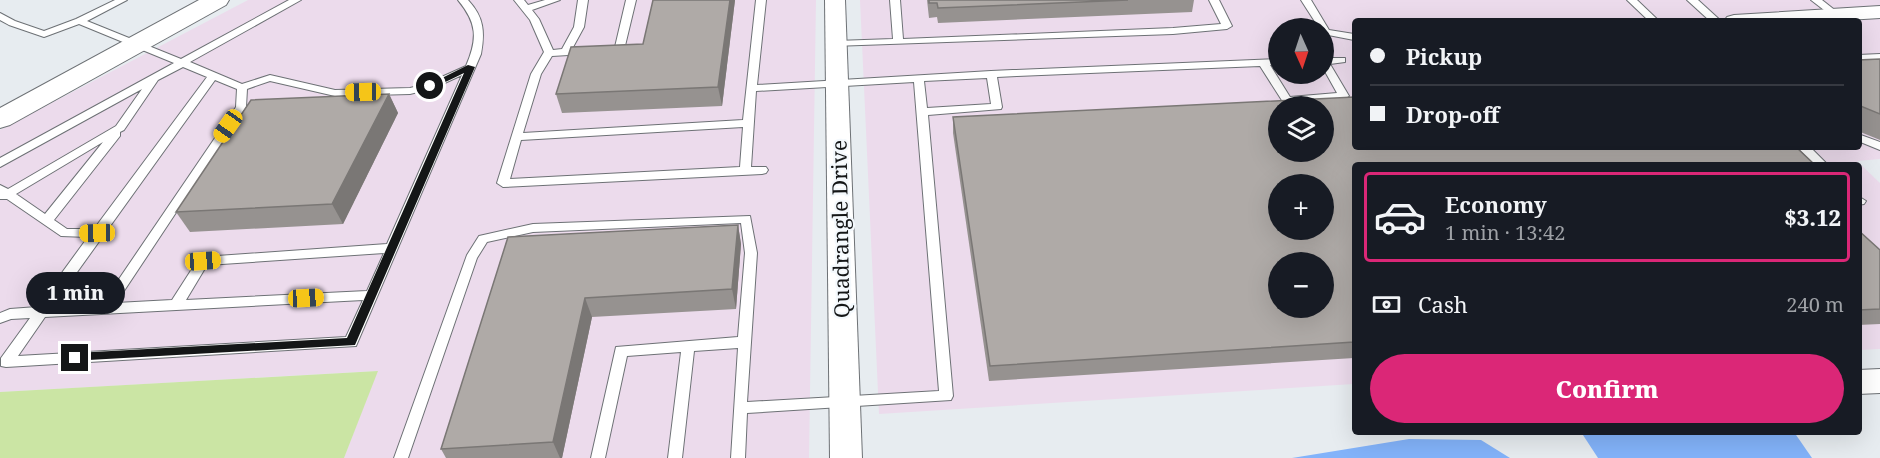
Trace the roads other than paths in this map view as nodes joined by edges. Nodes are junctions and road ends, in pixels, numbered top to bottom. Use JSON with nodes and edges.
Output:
{"nodes":[{"id":1,"x":122,"y":0,"type":"edge"},
{"id":2,"x":190,"y":0,"type":"edge"},
{"id":3,"x":217,"y":0,"type":"edge"},
{"id":4,"x":296,"y":0,"type":"edge"},
{"id":5,"x":463,"y":0,"type":"edge"},
{"id":6,"x":555,"y":0,"type":"edge"},
{"id":7,"x":583,"y":0,"type":"edge"},
{"id":8,"x":631,"y":0,"type":"edge"},
{"id":9,"x":761,"y":0,"type":"edge"},
{"id":10,"x":835,"y":0,"type":"edge"},
{"id":11,"x":894,"y":0,"type":"edge"},
{"id":12,"x":1215,"y":0,"type":"edge"},
{"id":13,"x":1306,"y":0,"type":"edge"},
{"id":14,"x":1632,"y":0,"type":"edge"},
{"id":15,"x":1692,"y":0,"type":"edge"},
{"id":16,"x":523,"y":4,"type":"edge"},
{"id":17,"x":1880,"y":12,"type":"edge"},
{"id":18,"x":1822,"y":13,"type":"edge"},
{"id":19,"x":0,"y":16,"type":"edge"},
{"id":20,"x":1651,"y":18,"type":"edge"},
{"id":21,"x":1713,"y":18,"type":"edge"},
{"id":22,"x":1767,"y":18,"type":"edge"},
{"id":23,"x":79,"y":21,"type":"junction"},
{"id":24,"x":1352,"y":37,"type":"edge"},
{"id":25,"x":127,"y":41,"type":"junction"},
{"id":26,"x":898,"y":41,"type":"junction"},
{"id":27,"x":836,"y":44,"type":"junction"},
{"id":28,"x":565,"y":52,"type":"junction"},
{"id":29,"x":548,"y":53,"type":"junction"},
{"id":30,"x":1334,"y":60,"type":"edge"},
{"id":31,"x":1341,"y":60,"type":"dead end"},
{"id":32,"x":1263,"y":63,"type":"junction"},
{"id":33,"x":1268,"y":63,"type":"edge"},
{"id":34,"x":182,"y":64,"type":"junction"},
{"id":35,"x":471,"y":67,"type":"junction"},
{"id":36,"x":1268,"y":71,"type":"edge"},
{"id":37,"x":991,"y":74,"type":"junction"},
{"id":38,"x":213,"y":76,"type":"junction"},
{"id":39,"x":155,"y":78,"type":"junction"},
{"id":40,"x":919,"y":78,"type":"junction"},
{"id":41,"x":1334,"y":79,"type":"edge"},
{"id":42,"x":837,"y":82,"type":"junction"},
{"id":43,"x":1277,"y":84,"type":"edge"},
{"id":44,"x":242,"y":87,"type":"junction"},
{"id":45,"x":752,"y":88,"type":"junction"},
{"id":46,"x":0,"y":100,"type":"edge"},
{"id":47,"x":922,"y":112,"type":"junction"},
{"id":48,"x":0,"y":119,"type":"edge"},
{"id":49,"x":749,"y":123,"type":"junction"},
{"id":50,"x":120,"y":128,"type":"junction"},
{"id":51,"x":518,"y":137,"type":"junction"},
{"id":52,"x":1862,"y":139,"type":"edge"},
{"id":53,"x":1880,"y":146,"type":"edge"},
{"id":54,"x":1806,"y":150,"type":"edge"},
{"id":55,"x":1819,"y":162,"type":"edge"},
{"id":56,"x":0,"y":163,"type":"edge"},
{"id":57,"x":762,"y":170,"type":"dead end"},
{"id":58,"x":745,"y":171,"type":"junction"},
{"id":59,"x":3,"y":194,"type":"edge"},
{"id":60,"x":47,"y":220,"type":"junction"},
{"id":61,"x":97,"y":233,"type":"junction"},
{"id":62,"x":392,"y":248,"type":"junction"},
{"id":63,"x":372,"y":295,"type":"junction"},
{"id":64,"x":176,"y":305,"type":"junction"},
{"id":65,"x":106,"y":308,"type":"junction"},
{"id":66,"x":43,"y":312,"type":"junction"},
{"id":67,"x":0,"y":318,"type":"edge"},
{"id":68,"x":746,"y":342,"type":"junction"},
{"id":69,"x":688,"y":347,"type":"junction"},
{"id":70,"x":1880,"y":381,"type":"edge"},
{"id":71,"x":1862,"y":382,"type":"edge"},
{"id":72,"x":845,"y":401,"type":"junction"},
{"id":73,"x":740,"y":408,"type":"junction"},
{"id":74,"x":401,"y":458,"type":"edge"},
{"id":75,"x":598,"y":458,"type":"edge"},
{"id":76,"x":675,"y":458,"type":"edge"},
{"id":77,"x":738,"y":458,"type":"edge"},
{"id":78,"x":846,"y":458,"type":"edge"}],
"edges":[{"from":1,"to":23,"type":"lane"},
{"from":2,"to":25,"type":"street"},
{"from":3,"to":25,"type":"street"},
{"from":4,"to":34,"type":"lane"},
{"from":5,"to":35,"type":"lane"},
{"from":6,"to":16,"type":"lane"},
{"from":7,"to":28,"type":"lane"},
{"from":8,"to":28,"type":"lane"},
{"from":9,"to":45,"type":"lane"},
{"from":10,"to":27,"type":"street","name":"Quadrangle Drive"},
{"from":11,"to":26,"type":"lane"},
{"from":12,"to":26,"type":"lane"},
{"from":13,"to":24,"type":"lane"},
{"from":14,"to":20,"type":"lane"},
{"from":15,"to":21,"type":"lane"},
{"from":16,"to":29,"type":"lane"},
{"from":17,"to":18,"type":"street"},
{"from":18,"to":22,"type":"street"},
{"from":19,"to":23,"type":"lane"},
{"from":23,"to":25,"type":"lane"},
{"from":25,"to":34,"type":"lane"},
{"from":25,"to":46,"type":"street"},
{"from":25,"to":48,"type":"street"},
{"from":26,"to":27,"type":"lane"},
{"from":27,"to":42,"type":"street","name":"Quadrangle Drive"},
{"from":28,"to":29,"type":"lane"},
{"from":29,"to":51,"type":"lane"},
{"from":30,"to":31,"type":"lane"},
{"from":32,"to":33,"type":"lane"},
{"from":32,"to":36,"type":"lane"},
{"from":32,"to":37,"type":"lane"},
{"from":34,"to":38,"type":"lane"},
{"from":34,"to":39,"type":"lane"},
{"from":35,"to":44,"type":"lane"},
{"from":35,"to":62,"type":"lane"},
{"from":37,"to":40,"type":"lane"},
{"from":37,"to":47,"type":"lane"},
{"from":38,"to":44,"type":"lane"},
{"from":38,"to":61,"type":"lane"},
{"from":39,"to":50,"type":"lane"},
{"from":39,"to":56,"type":"lane"},
{"from":40,"to":42,"type":"lane"},
{"from":40,"to":47,"type":"lane"},
{"from":41,"to":43,"type":"lane"},
{"from":42,"to":45,"type":"lane"},
{"from":42,"to":72,"type":"street","name":"Quadrangle Drive"},
{"from":44,"to":65,"type":"lane"},
{"from":45,"to":49,"type":"lane"},
{"from":47,"to":72,"type":"lane"},
{"from":49,"to":51,"type":"lane"},
{"from":49,"to":58,"type":"lane"},
{"from":50,"to":59,"type":"lane"},
{"from":50,"to":60,"type":"lane"},
{"from":51,"to":58,"type":"lane"},
{"from":52,"to":53,"type":"lane"},
{"from":54,"to":55,"type":"lane"},
{"from":57,"to":58,"type":"lane"},
{"from":59,"to":60,"type":"lane"},
{"from":60,"to":61,"type":"lane"},
{"from":61,"to":66,"type":"lane"},
{"from":62,"to":63,"type":"lane"},
{"from":62,"to":64,"type":"lane"},
{"from":63,"to":64,"type":"lane"},
{"from":63,"to":66,"type":"lane"},
{"from":64,"to":65,"type":"lane"},
{"from":65,"to":66,"type":"lane"},
{"from":66,"to":67,"type":"lane"},
{"from":68,"to":69,"type":"lane"},
{"from":68,"to":73,"type":"lane"},
{"from":68,"to":74,"type":"lane"},
{"from":69,"to":75,"type":"lane"},
{"from":69,"to":76,"type":"lane"},
{"from":70,"to":71,"type":"street"},
{"from":72,"to":73,"type":"lane"},
{"from":72,"to":78,"type":"street","name":"Quadrangle Drive"},
{"from":73,"to":77,"type":"lane"}]}
